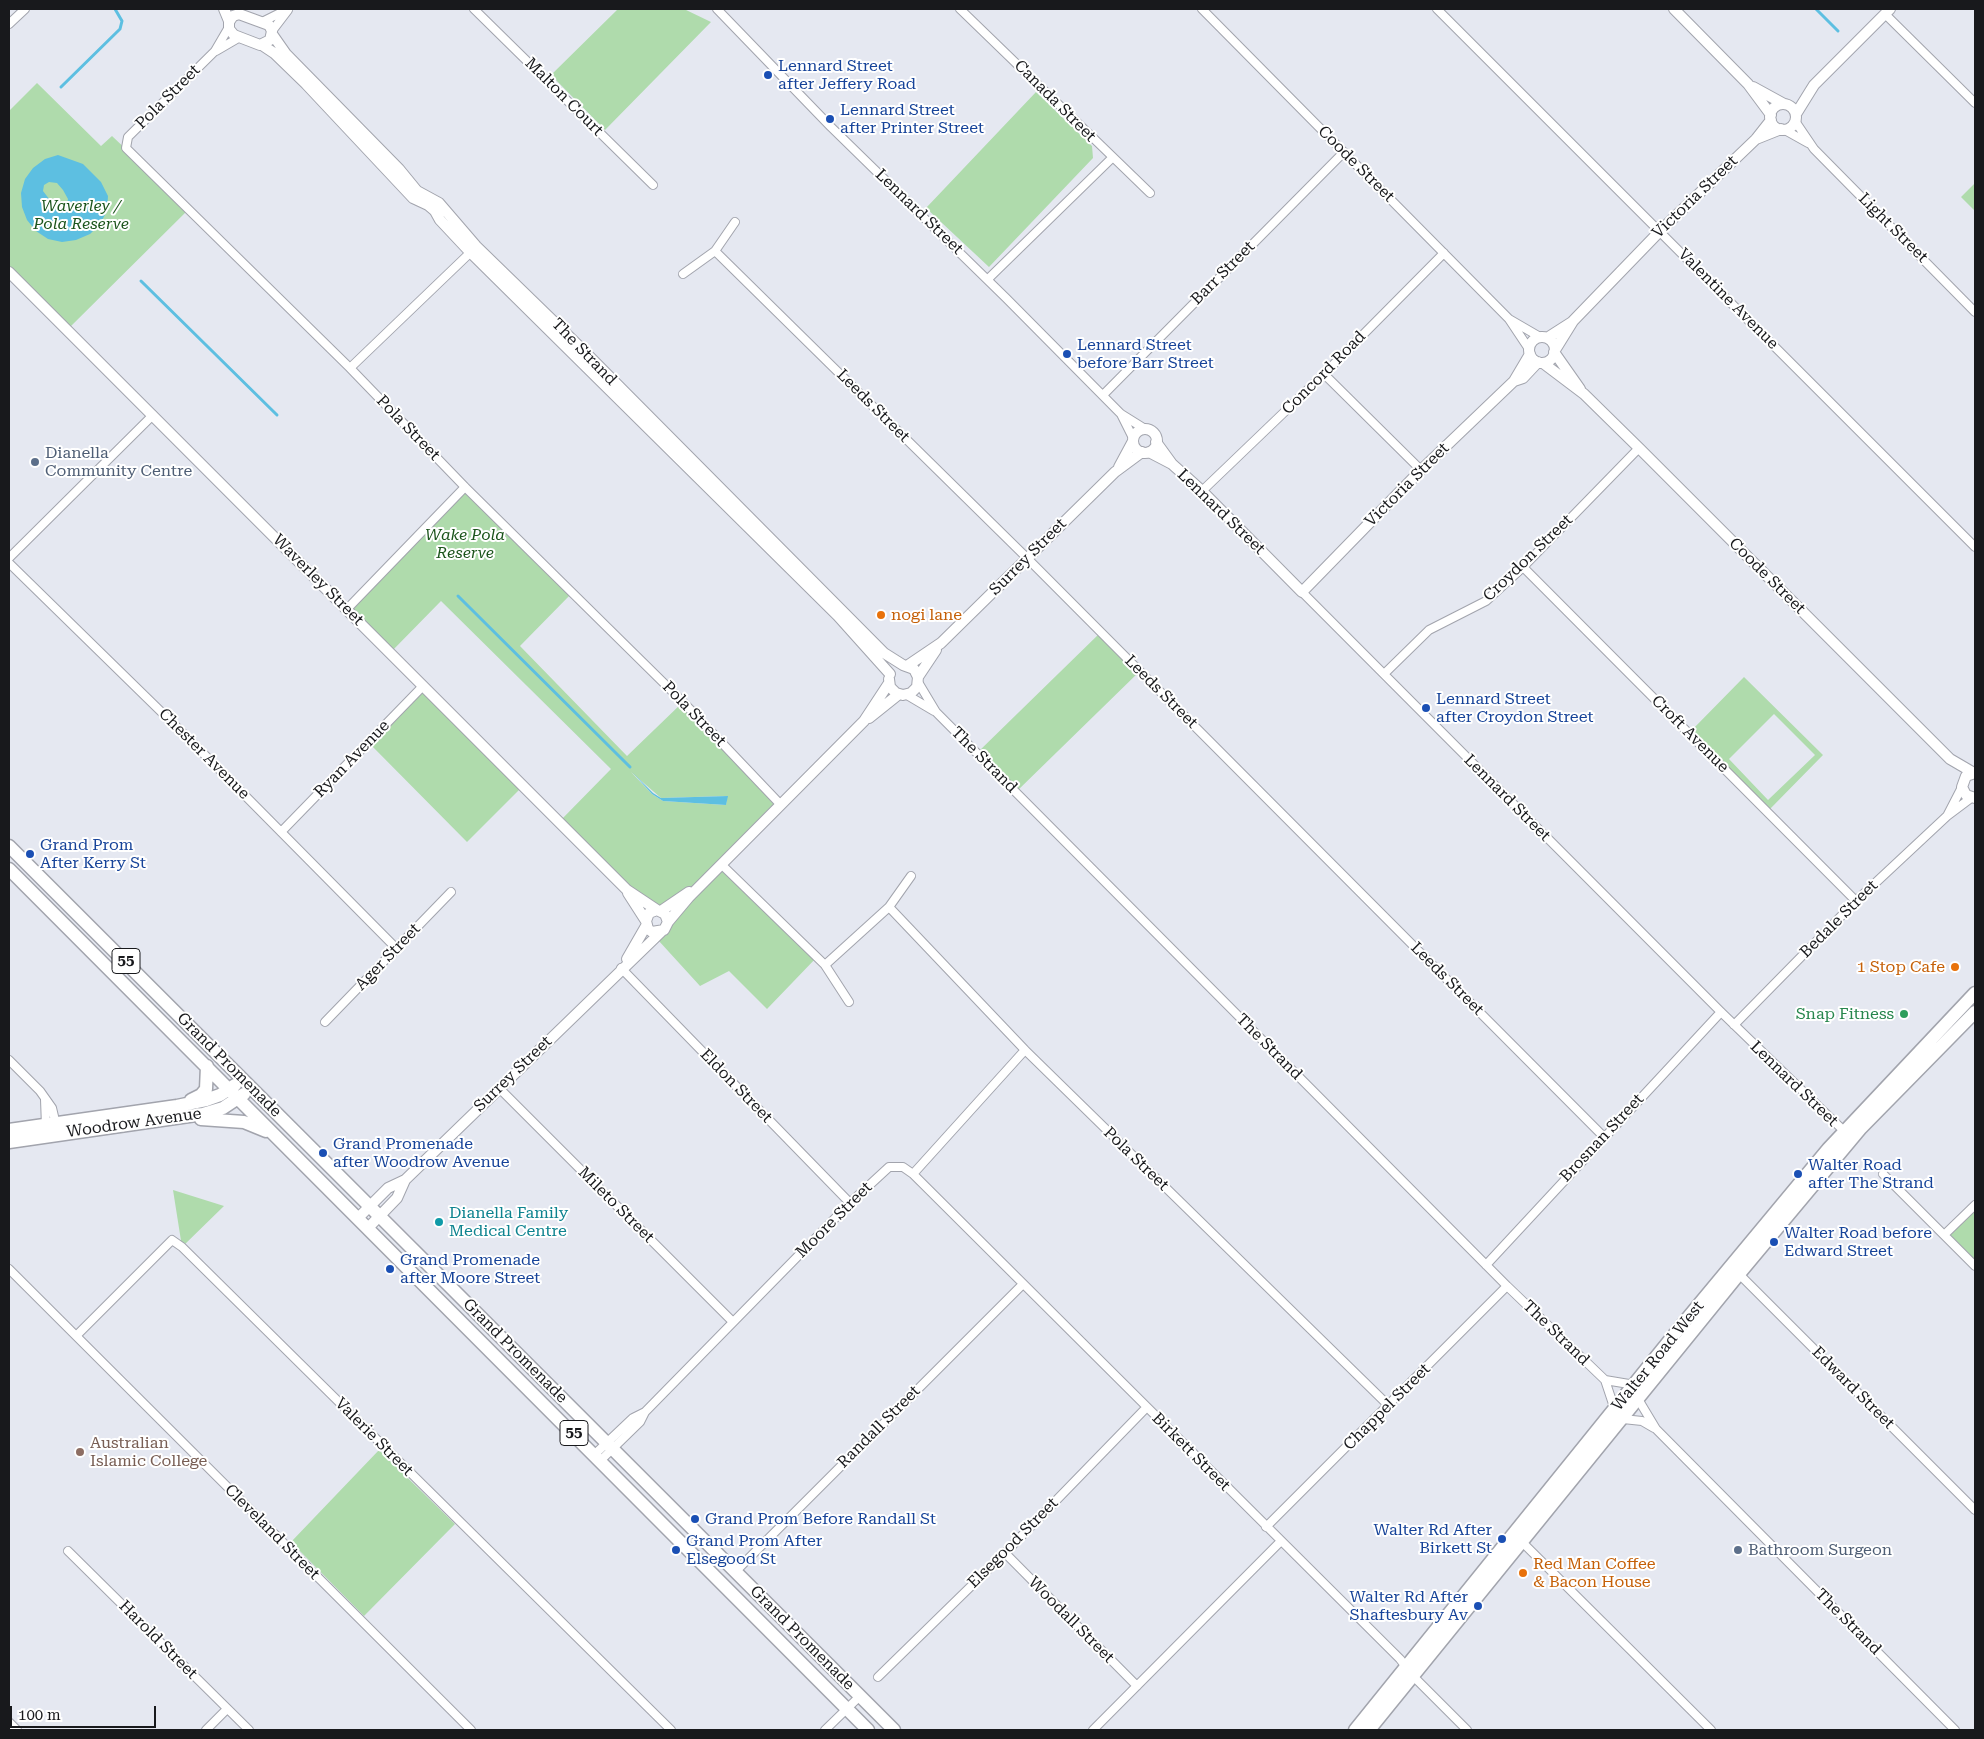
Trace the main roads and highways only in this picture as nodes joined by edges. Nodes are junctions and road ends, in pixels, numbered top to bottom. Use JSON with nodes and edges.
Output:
{"nodes":[{"id":1,"x":9,"y":846,"type":"edge"},
{"id":2,"x":9,"y":869,"type":"edge"},
{"id":3,"x":1975,"y":993,"type":"edge"},
{"id":4,"x":1975,"y":1012,"type":"edge"},
{"id":5,"x":207,"y":1066,"type":"junction"},
{"id":6,"x":242,"y":1078,"type":"junction"},
{"id":7,"x":252,"y":1088,"type":"junction"},
{"id":8,"x":234,"y":1094,"type":"junction"},
{"id":9,"x":177,"y":1106,"type":"junction"},
{"id":10,"x":171,"y":1118,"type":"junction"},
{"id":11,"x":9,"y":1130,"type":"edge"},
{"id":12,"x":52,"y":1130,"type":"junction"},
{"id":13,"x":277,"y":1137,"type":"junction"},
{"id":14,"x":9,"y":1142,"type":"edge"},
{"id":15,"x":1735,"y":1271,"type":"junction"},
{"id":16,"x":1619,"y":1414,"type":"junction"},
{"id":17,"x":1410,"y":1671,"type":"junction"},
{"id":18,"x":868,"y":1730,"type":"edge"},
{"id":19,"x":894,"y":1730,"type":"edge"},
{"id":20,"x":1355,"y":1730,"type":"edge"},
{"id":21,"x":1369,"y":1730,"type":"edge"}],
"edges":[{"from":1,"to":6,"type":"main road","name":"Grand Promenade","number":"55"},
{"from":2,"to":5,"type":"main road","name":"Grand Promenade","number":"55"},
{"from":3,"to":15,"type":"main road","name":"Walter Road West"},
{"from":4,"to":15,"type":"main road","name":"Walter Road West"},
{"from":5,"to":8,"type":"main road","name":"Grand Promenade","number":"55"},
{"from":5,"to":9,"type":"main road"},
{"from":6,"to":7,"type":"main road","name":"Grand Promenade","number":"55"},
{"from":6,"to":8,"type":"main road","name":"Woodrow Avenue"},
{"from":7,"to":8,"type":"main road","name":"Woodrow Avenue"},
{"from":7,"to":19,"type":"main road","name":"Grand Promenade","number":"55"},
{"from":8,"to":9,"type":"main road","name":"Woodrow Avenue"},
{"from":8,"to":10,"type":"main road","name":"Woodrow Avenue"},
{"from":8,"to":13,"type":"main road","name":"Grand Promenade","number":"55"},
{"from":9,"to":12,"type":"main road","name":"Woodrow Avenue"},
{"from":10,"to":12,"type":"main road","name":"Woodrow Avenue"},
{"from":10,"to":13,"type":"main road"},
{"from":11,"to":12,"type":"main road","name":"Woodrow Avenue"},
{"from":12,"to":14,"type":"main road","name":"Woodrow Avenue"},
{"from":13,"to":18,"type":"main road","name":"Grand Promenade","number":"55"},
{"from":15,"to":16,"type":"main road","name":"Walter Road West"},
{"from":15,"to":16,"type":"main road","name":"Walter Road West"},
{"from":16,"to":17,"type":"main road","name":"Walter Road West"},
{"from":17,"to":20,"type":"main road","name":"Walter Road West"},
{"from":17,"to":21,"type":"main road","name":"Walter Road West"}]}
